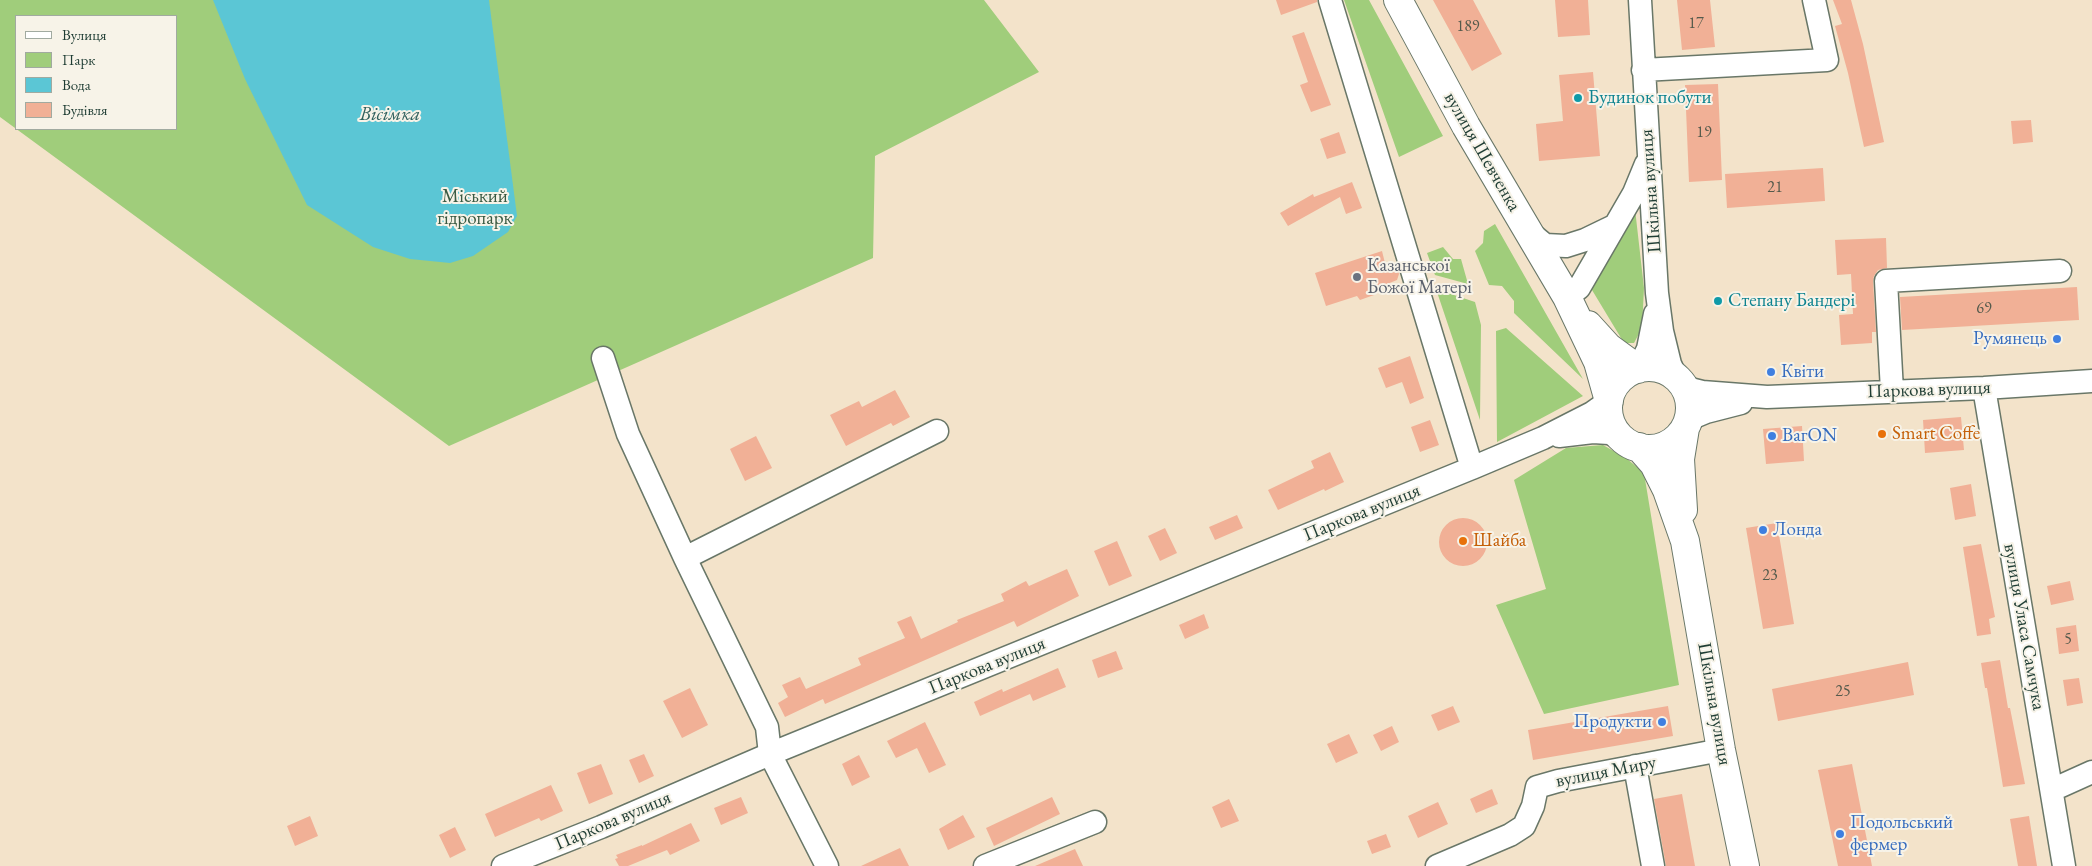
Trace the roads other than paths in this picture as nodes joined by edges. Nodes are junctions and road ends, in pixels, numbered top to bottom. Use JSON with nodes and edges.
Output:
{"nodes":[{"id":1,"x":1330,"y":0,"type":"edge"},
{"id":2,"x":1398,"y":0,"type":"edge"},
{"id":3,"x":1640,"y":0,"type":"edge"},
{"id":4,"x":1814,"y":0,"type":"edge"},
{"id":5,"x":1643,"y":70,"type":"junction"},
{"id":6,"x":1648,"y":160,"type":"junction"},
{"id":7,"x":1614,"y":226,"type":"junction"},
{"id":8,"x":1527,"y":231,"type":"junction"},
{"id":9,"x":2060,"y":271,"type":"dead end"},
{"id":10,"x":1657,"y":293,"type":"junction"},
{"id":11,"x":1568,"y":300,"type":"junction"},
{"id":12,"x":603,"y":358,"type":"dead end"},
{"id":13,"x":1638,"y":369,"type":"junction"},
{"id":14,"x":1676,"y":377,"type":"junction"},
{"id":15,"x":2092,"y":381,"type":"edge"},
{"id":16,"x":1984,"y":388,"type":"junction"},
{"id":17,"x":1892,"y":391,"type":"junction"},
{"id":18,"x":1767,"y":397,"type":"junction"},
{"id":19,"x":1609,"y":401,"type":"junction"},
{"id":20,"x":1685,"y":428,"type":"junction"},
{"id":21,"x":937,"y":431,"type":"dead end"},
{"id":22,"x":1543,"y":438,"type":"junction"},
{"id":23,"x":1631,"y":443,"type":"junction"},
{"id":24,"x":1472,"y":468,"type":"junction"},
{"id":25,"x":1685,"y":541,"type":"junction"},
{"id":26,"x":685,"y":558,"type":"junction"},
{"id":27,"x":1721,"y":750,"type":"junction"},
{"id":28,"x":770,"y":754,"type":"junction"},
{"id":29,"x":1635,"y":766,"type":"junction"},
{"id":30,"x":2092,"y":772,"type":"edge"},
{"id":31,"x":2052,"y":790,"type":"junction"},
{"id":32,"x":1095,"y":822,"type":"dead end"},
{"id":33,"x":503,"y":866,"type":"edge"},
{"id":34,"x":826,"y":866,"type":"edge"},
{"id":35,"x":985,"y":866,"type":"edge"},
{"id":36,"x":1437,"y":866,"type":"edge"},
{"id":37,"x":1654,"y":866,"type":"edge"},
{"id":38,"x":1745,"y":866,"type":"edge"},
{"id":39,"x":2064,"y":866,"type":"edge"}],
"edges":[{"from":1,"to":24,"type":"street"},
{"from":2,"to":8,"type":"main road","name":"вулиця Шевченка"},
{"from":3,"to":5,"type":"street","name":"Шкільна вулиця"},
{"from":4,"to":5,"type":"street"},
{"from":5,"to":6,"type":"street","name":"Шкільна вулиця"},
{"from":6,"to":7,"type":"street"},
{"from":6,"to":10,"type":"street","name":"Шкільна вулиця"},
{"from":7,"to":8,"type":"street"},
{"from":7,"to":11,"type":"street"},
{"from":8,"to":11,"type":"main road","name":"вулиця Шевченка"},
{"from":9,"to":17,"type":"street"},
{"from":10,"to":13,"type":"street"},
{"from":10,"to":14,"type":"street"},
{"from":11,"to":13,"type":"main road","name":"вулиця Шевченка"},
{"from":11,"to":19,"type":"main road","name":"вулиця Шевченка"},
{"from":12,"to":26,"type":"street"},
{"from":13,"to":14,"type":"main road"},
{"from":13,"to":19,"type":"main road"},
{"from":14,"to":18,"type":"street","name":"Паркова вулиця"},
{"from":14,"to":20,"type":"main road"},
{"from":15,"to":16,"type":"street","name":"Паркова вулиця"},
{"from":16,"to":17,"type":"street","name":"Паркова вулиця"},
{"from":16,"to":31,"type":"street","name":"вулиця Уласа Самчука"},
{"from":17,"to":18,"type":"street","name":"Паркова вулиця"},
{"from":18,"to":20,"type":"street","name":"Паркова вулиця"},
{"from":19,"to":22,"type":"street"},
{"from":19,"to":23,"type":"main road"},
{"from":20,"to":23,"type":"main road"},
{"from":20,"to":25,"type":"main road","name":"Шкільна вулиця"},
{"from":21,"to":26,"type":"street"},
{"from":22,"to":23,"type":"street"},
{"from":22,"to":24,"type":"street","name":"Паркова вулиця"},
{"from":23,"to":25,"type":"main road","name":"Шкільна вулиця"},
{"from":24,"to":28,"type":"street","name":"Паркова вулиця"},
{"from":25,"to":27,"type":"main road","name":"Шкільна вулиця"},
{"from":26,"to":28,"type":"street"},
{"from":27,"to":29,"type":"street","name":"вулиця Миру"},
{"from":27,"to":38,"type":"main road","name":"Шкільна вулиця"},
{"from":28,"to":33,"type":"street","name":"Паркова вулиця"},
{"from":28,"to":34,"type":"street"},
{"from":29,"to":36,"type":"street","name":"вулиця Миру"},
{"from":29,"to":37,"type":"street"},
{"from":30,"to":31,"type":"street"},
{"from":31,"to":39,"type":"street","name":"вулиця Уласа Самчука"},
{"from":32,"to":35,"type":"street"}]}
